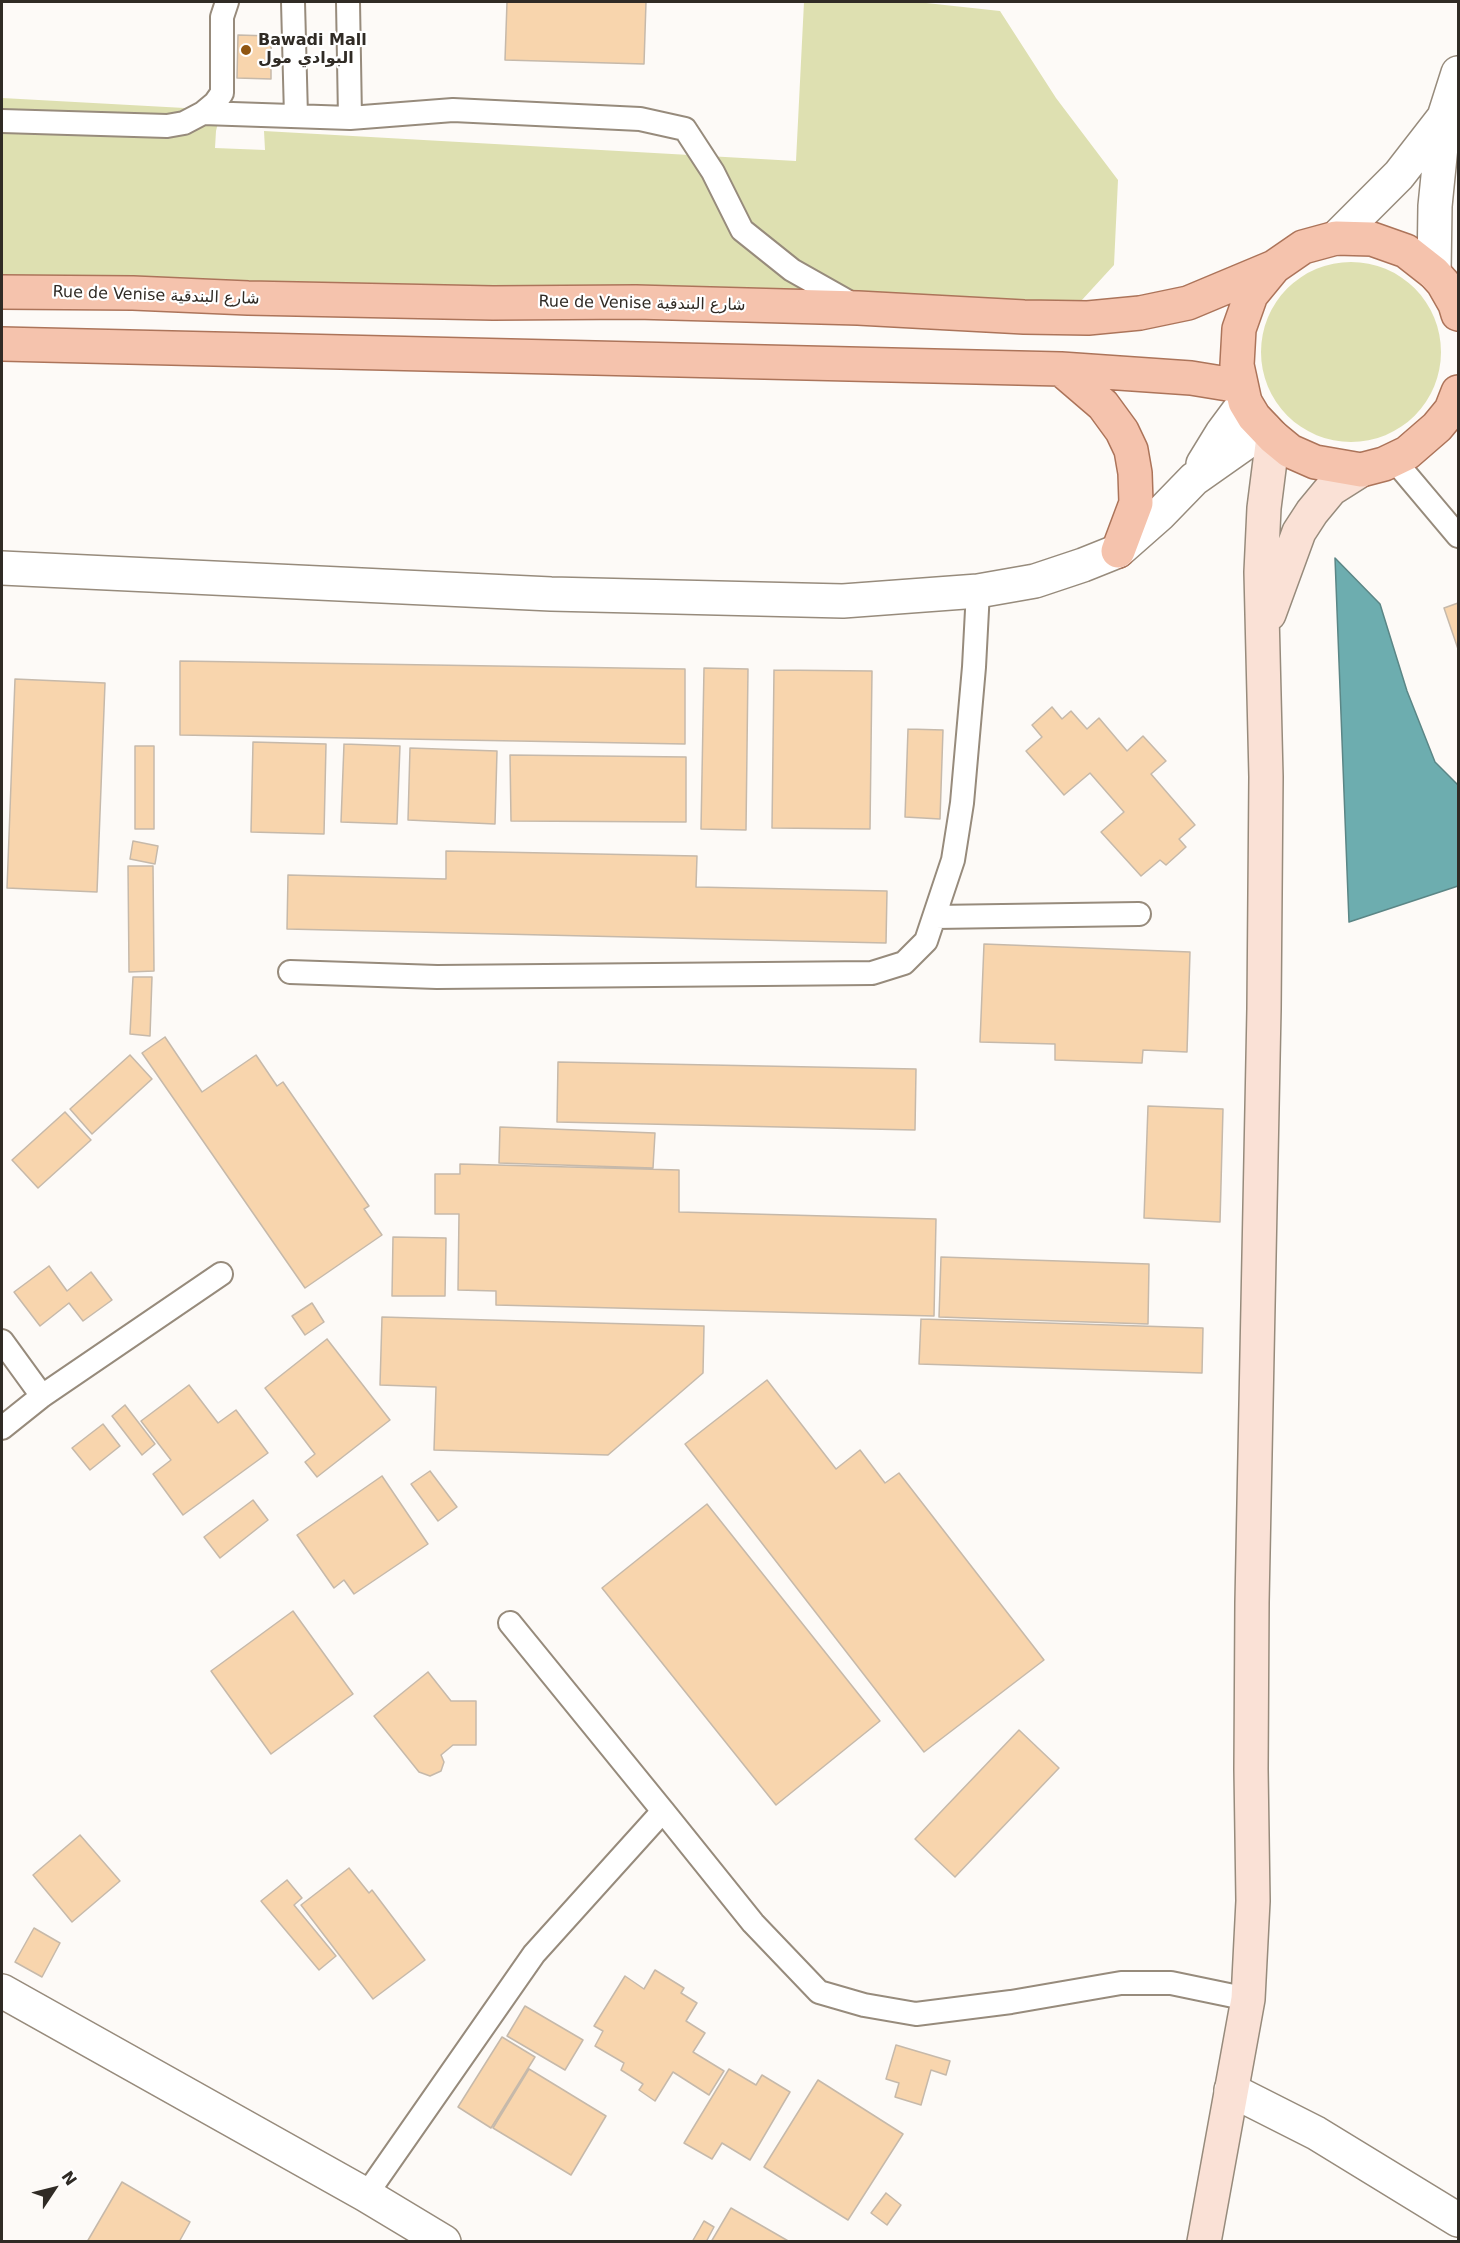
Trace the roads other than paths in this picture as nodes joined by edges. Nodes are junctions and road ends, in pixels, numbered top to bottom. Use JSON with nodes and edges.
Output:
{"nodes":[{"id":1,"x":293,"y":2,"type":"edge"},
{"id":2,"x":348,"y":2,"type":"edge"},
{"id":3,"x":220,"y":7,"type":"edge"},
{"id":4,"x":1458,"y":73,"type":"edge"},
{"id":5,"x":203,"y":113,"type":"junction"},
{"id":6,"x":296,"y":116,"type":"junction"},
{"id":7,"x":1444,"y":117,"type":"junction"},
{"id":8,"x":350,"y":118,"type":"junction"},
{"id":9,"x":2,"y":121,"type":"edge"},
{"id":10,"x":1336,"y":238,"type":"junction"},
{"id":11,"x":1274,"y":267,"type":"junction"},
{"id":12,"x":2,"y":292,"type":"edge"},
{"id":13,"x":1450,"y":295,"type":"edge"},
{"id":14,"x":858,"y":308,"type":"junction"},
{"id":15,"x":2,"y":344,"type":"edge"},
{"id":16,"x":1061,"y":369,"type":"junction"},
{"id":17,"x":1458,"y":393,"type":"edge"},
{"id":18,"x":1243,"y":394,"type":"junction"},
{"id":19,"x":1448,"y":423,"type":"edge"},
{"id":20,"x":1269,"y":433,"type":"junction"},
{"id":21,"x":1394,"y":460,"type":"junction"},
{"id":22,"x":1361,"y":470,"type":"junction"},
{"id":23,"x":1194,"y":479,"type":"junction"},
{"id":24,"x":1458,"y":536,"type":"edge"},
{"id":25,"x":1118,"y":551,"type":"junction"},
{"id":26,"x":2,"y":568,"type":"edge"},
{"id":27,"x":978,"y":591,"type":"junction"},
{"id":28,"x":1262,"y":635,"type":"junction"},
{"id":29,"x":1139,"y":914,"type":"dead end"},
{"id":30,"x":935,"y":917,"type":"junction"},
{"id":31,"x":290,"y":972,"type":"dead end"},
{"id":32,"x":221,"y":1274,"type":"dead end"},
{"id":33,"x":2,"y":1341,"type":"edge"},
{"id":34,"x":42,"y":1396,"type":"junction"},
{"id":35,"x":2,"y":1428,"type":"edge"},
{"id":36,"x":510,"y":1623,"type":"dead end"},
{"id":37,"x":663,"y":1811,"type":"junction"},
{"id":38,"x":2,"y":1991,"type":"edge"},
{"id":39,"x":1248,"y":1999,"type":"junction"},
{"id":40,"x":1231,"y":2090,"type":"junction"},
{"id":41,"x":366,"y":2195,"type":"junction"},
{"id":42,"x":1458,"y":2220,"type":"edge"},
{"id":43,"x":444,"y":2241,"type":"edge"},
{"id":44,"x":1204,"y":2241,"type":"edge"}],
"edges":[{"from":1,"to":6,"type":"lane"},
{"from":2,"to":8,"type":"lane"},
{"from":3,"to":5,"type":"lane"},
{"from":4,"to":7,"type":"street"},
{"from":5,"to":6,"type":"lane"},
{"from":5,"to":9,"type":"lane"},
{"from":6,"to":8,"type":"lane"},
{"from":7,"to":10,"type":"street"},
{"from":7,"to":13,"type":"street"},
{"from":8,"to":14,"type":"lane"},
{"from":10,"to":11,"type":"main road"},
{"from":10,"to":13,"type":"main road"},
{"from":11,"to":14,"type":"main road","name":"Rue de Venise شارع البندقية"},
{"from":11,"to":18,"type":"main road"},
{"from":12,"to":14,"type":"main road","name":"Rue de Venise شارع البندقية"},
{"from":15,"to":16,"type":"main road"},
{"from":16,"to":18,"type":"main road"},
{"from":16,"to":25,"type":"main road"},
{"from":17,"to":19,"type":"main road"},
{"from":18,"to":20,"type":"main road"},
{"from":18,"to":23,"type":"street"},
{"from":19,"to":21,"type":"main road"},
{"from":20,"to":22,"type":"main road"},
{"from":20,"to":23,"type":"street"},
{"from":20,"to":28,"type":"main road"},
{"from":21,"to":22,"type":"main road"},
{"from":21,"to":24,"type":"lane"},
{"from":22,"to":28,"type":"main road"},
{"from":23,"to":25,"type":"street"},
{"from":25,"to":27,"type":"street"},
{"from":26,"to":27,"type":"street"},
{"from":27,"to":30,"type":"lane"},
{"from":28,"to":39,"type":"main road"},
{"from":29,"to":30,"type":"lane"},
{"from":30,"to":31,"type":"lane"},
{"from":32,"to":34,"type":"lane"},
{"from":33,"to":34,"type":"lane"},
{"from":34,"to":35,"type":"lane"},
{"from":36,"to":37,"type":"lane"},
{"from":37,"to":39,"type":"lane"},
{"from":37,"to":41,"type":"lane"},
{"from":38,"to":41,"type":"street"},
{"from":39,"to":40,"type":"main road"},
{"from":40,"to":42,"type":"street"},
{"from":40,"to":44,"type":"main road"},
{"from":41,"to":43,"type":"street"}]}
